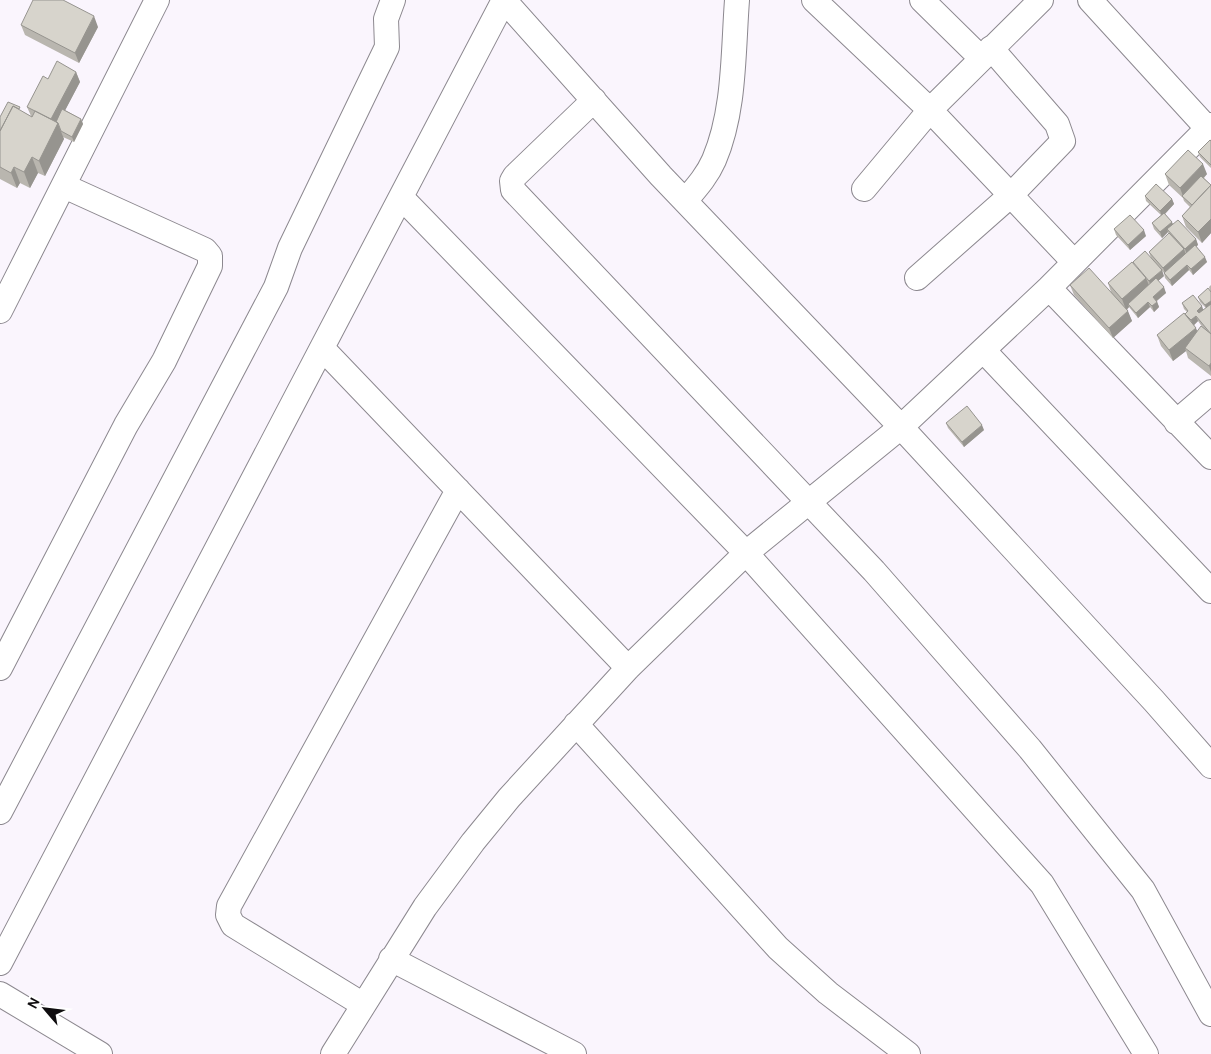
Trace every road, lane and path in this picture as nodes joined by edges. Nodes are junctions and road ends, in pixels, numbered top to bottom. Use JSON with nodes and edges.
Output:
{"nodes":[{"id":1,"x":157,"y":0,"type":"edge"},
{"id":2,"x":393,"y":0,"type":"edge"},
{"id":3,"x":504,"y":0,"type":"edge"},
{"id":4,"x":737,"y":0,"type":"edge"},
{"id":5,"x":814,"y":0,"type":"edge"},
{"id":6,"x":922,"y":0,"type":"edge"},
{"id":7,"x":1041,"y":0,"type":"edge"},
{"id":8,"x":1090,"y":0,"type":"edge"},
{"id":9,"x":986,"y":53,"type":"junction"},
{"id":10,"x":594,"y":100,"type":"junction"},
{"id":11,"x":930,"y":110,"type":"junction"},
{"id":12,"x":1209,"y":126,"type":"edge"},
{"id":13,"x":64,"y":186,"type":"junction"},
{"id":14,"x":864,"y":189,"type":"dead end"},
{"id":15,"x":1011,"y":195,"type":"junction"},
{"id":16,"x":401,"y":197,"type":"junction"},
{"id":17,"x":685,"y":201,"type":"junction"},
{"id":18,"x":1074,"y":262,"type":"junction"},
{"id":19,"x":917,"y":278,"type":"dead end"},
{"id":20,"x":1049,"y":288,"type":"junction"},
{"id":21,"x":0,"y":311,"type":"edge"},
{"id":22,"x":322,"y":348,"type":"junction"},
{"id":23,"x":983,"y":350,"type":"junction"},
{"id":24,"x":1211,"y":392,"type":"edge"},
{"id":25,"x":1176,"y":422,"type":"junction"},
{"id":26,"x":901,"y":427,"type":"junction"},
{"id":27,"x":1211,"y":457,"type":"edge"},
{"id":28,"x":458,"y":490,"type":"junction"},
{"id":29,"x":809,"y":501,"type":"junction"},
{"id":30,"x":746,"y":553,"type":"junction"},
{"id":31,"x":1211,"y":592,"type":"edge"},
{"id":32,"x":0,"y":668,"type":"edge"},
{"id":33,"x":628,"y":668,"type":"junction"},
{"id":34,"x":576,"y":724,"type":"junction"},
{"id":35,"x":1211,"y":766,"type":"edge"},
{"id":36,"x":0,"y":812,"type":"edge"},
{"id":37,"x":391,"y":959,"type":"junction"},
{"id":38,"x":0,"y":963,"type":"edge"},
{"id":39,"x":0,"y":994,"type":"edge"},
{"id":40,"x":362,"y":1004,"type":"junction"},
{"id":41,"x":1211,"y":1014,"type":"edge"},
{"id":42,"x":100,"y":1054,"type":"edge"},
{"id":43,"x":333,"y":1054,"type":"edge"},
{"id":44,"x":574,"y":1054,"type":"edge"},
{"id":45,"x":908,"y":1054,"type":"edge"},
{"id":46,"x":1146,"y":1054,"type":"edge"}],
"edges":[{"from":1,"to":13,"type":"street"},
{"from":2,"to":36,"type":"street"},
{"from":3,"to":10,"type":"street"},
{"from":3,"to":16,"type":"street"},
{"from":4,"to":17,"type":"street"},
{"from":5,"to":11,"type":"street"},
{"from":6,"to":9,"type":"street"},
{"from":7,"to":9,"type":"street"},
{"from":8,"to":12,"type":"street"},
{"from":9,"to":11,"type":"street"},
{"from":9,"to":15,"type":"street"},
{"from":10,"to":17,"type":"street"},
{"from":10,"to":29,"type":"street"},
{"from":11,"to":14,"type":"street"},
{"from":11,"to":15,"type":"street"},
{"from":12,"to":18,"type":"street"},
{"from":13,"to":21,"type":"street"},
{"from":13,"to":32,"type":"street"},
{"from":15,"to":18,"type":"street"},
{"from":15,"to":19,"type":"street"},
{"from":16,"to":22,"type":"street"},
{"from":16,"to":30,"type":"street"},
{"from":17,"to":26,"type":"street"},
{"from":18,"to":20,"type":"street"},
{"from":20,"to":23,"type":"street"},
{"from":20,"to":25,"type":"street"},
{"from":22,"to":28,"type":"street"},
{"from":22,"to":38,"type":"street"},
{"from":23,"to":26,"type":"street"},
{"from":23,"to":31,"type":"street"},
{"from":24,"to":25,"type":"street"},
{"from":25,"to":27,"type":"street"},
{"from":26,"to":29,"type":"street"},
{"from":26,"to":35,"type":"street"},
{"from":28,"to":33,"type":"street"},
{"from":28,"to":40,"type":"street"},
{"from":29,"to":30,"type":"street"},
{"from":29,"to":41,"type":"street"},
{"from":30,"to":33,"type":"street"},
{"from":30,"to":46,"type":"street"},
{"from":33,"to":34,"type":"street"},
{"from":34,"to":37,"type":"street"},
{"from":34,"to":45,"type":"street"},
{"from":37,"to":40,"type":"street"},
{"from":37,"to":44,"type":"street"},
{"from":39,"to":42,"type":"street"},
{"from":40,"to":43,"type":"street"}]}
